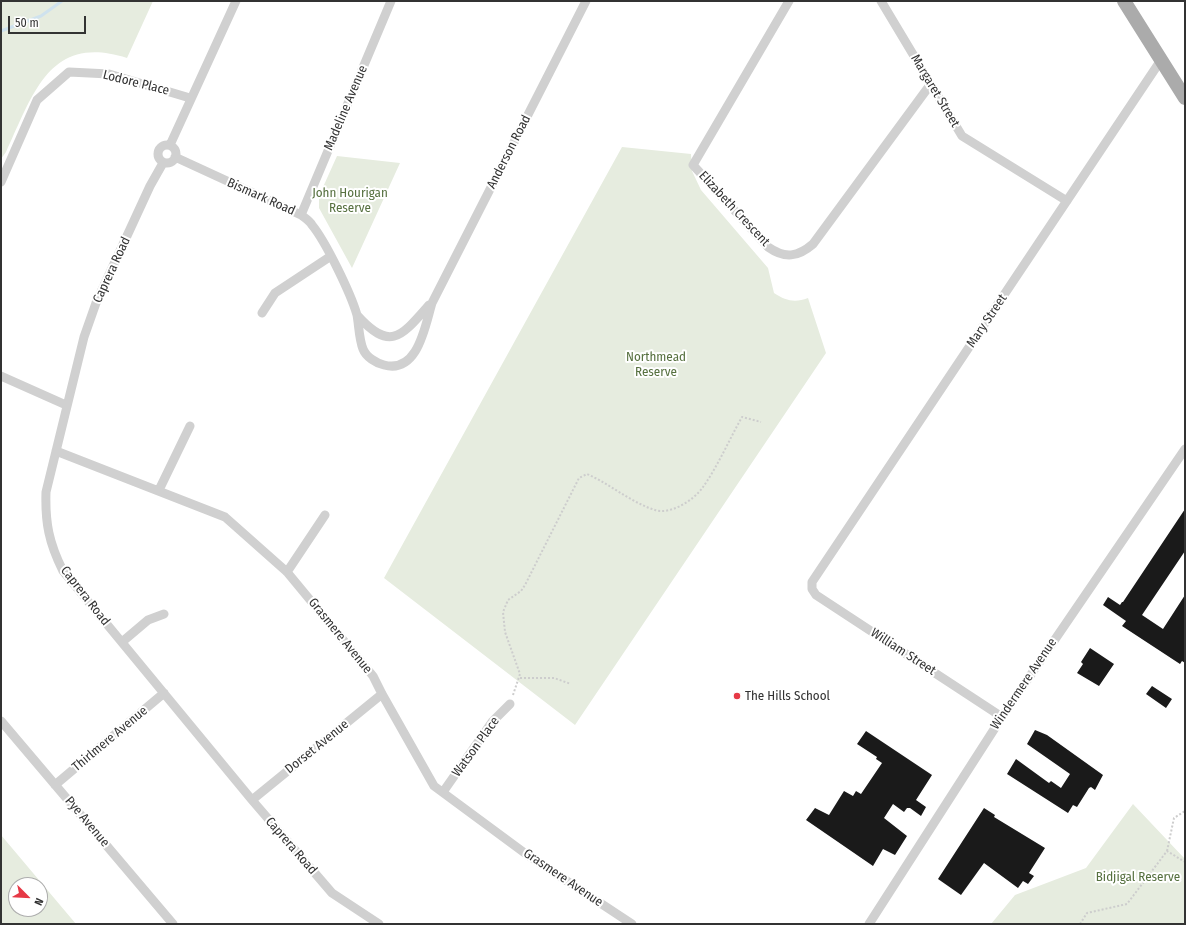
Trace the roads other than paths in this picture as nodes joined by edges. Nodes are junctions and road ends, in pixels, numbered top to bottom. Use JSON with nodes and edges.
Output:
{"nodes":[{"id":1,"x":236,"y":1,"type":"edge"},
{"id":2,"x":391,"y":1,"type":"edge"},
{"id":3,"x":586,"y":1,"type":"edge"},
{"id":4,"x":789,"y":1,"type":"edge"},
{"id":5,"x":881,"y":1,"type":"edge"},
{"id":6,"x":1124,"y":1,"type":"edge"},
{"id":7,"x":1161,"y":60,"type":"junction"},
{"id":8,"x":930,"y":85,"type":"junction"},
{"id":9,"x":190,"y":98,"type":"junction"},
{"id":10,"x":1185,"y":98,"type":"edge"},
{"id":11,"x":170,"y":145,"type":"junction"},
{"id":12,"x":175,"y":157,"type":"junction"},
{"id":13,"x":163,"y":163,"type":"junction"},
{"id":14,"x":1,"y":182,"type":"edge"},
{"id":15,"x":1067,"y":202,"type":"junction"},
{"id":16,"x":301,"y":215,"type":"junction"},
{"id":17,"x":331,"y":256,"type":"junction"},
{"id":18,"x":432,"y":303,"type":"junction"},
{"id":19,"x":262,"y":313,"type":"dead end"},
{"id":20,"x":357,"y":314,"type":"junction"},
{"id":21,"x":1,"y":376,"type":"edge"},
{"id":22,"x":66,"y":405,"type":"junction"},
{"id":23,"x":190,"y":426,"type":"dead end"},
{"id":24,"x":1185,"y":449,"type":"edge"},
{"id":25,"x":56,"y":451,"type":"junction"},
{"id":26,"x":159,"y":490,"type":"junction"},
{"id":27,"x":325,"y":515,"type":"dead end"},
{"id":28,"x":287,"y":572,"type":"junction"},
{"id":29,"x":812,"y":582,"type":"joint"},
{"id":30,"x":164,"y":614,"type":"dead end"},
{"id":31,"x":122,"y":642,"type":"junction"},
{"id":32,"x":164,"y":693,"type":"junction"},
{"id":33,"x":382,"y":694,"type":"junction"},
{"id":34,"x":510,"y":704,"type":"road end"},
{"id":35,"x":1002,"y":717,"type":"junction"},
{"id":36,"x":1,"y":721,"type":"edge"},
{"id":37,"x":55,"y":785,"type":"junction"},
{"id":38,"x":443,"y":792,"type":"junction"},
{"id":39,"x":252,"y":800,"type":"junction"},
{"id":40,"x":173,"y":924,"type":"edge"},
{"id":41,"x":379,"y":924,"type":"edge"},
{"id":42,"x":632,"y":924,"type":"edge"},
{"id":43,"x":869,"y":924,"type":"edge"}],
"edges":[{"from":1,"to":9,"type":"street"},
{"from":2,"to":16,"type":"street","name":"Madeline Avenue"},
{"from":3,"to":18,"type":"street","name":"Anderson Road"},
{"from":4,"to":8,"type":"street","name":"Elizabeth Crescent"},
{"from":5,"to":8,"type":"street","name":"Margaret Street"},
{"from":6,"to":7,"type":"main road"},
{"from":7,"to":10,"type":"main road"},
{"from":7,"to":15,"type":"street","name":"Mary Street"},
{"from":8,"to":15,"type":"street","name":"Margaret Street"},
{"from":9,"to":11,"type":"street"},
{"from":9,"to":14,"type":"street","name":"Lodore Place"},
{"from":11,"to":12,"type":"street"},
{"from":11,"to":13,"type":"street"},
{"from":12,"to":13,"type":"street"},
{"from":12,"to":16,"type":"street","name":"Bismark Road"},
{"from":13,"to":22,"type":"street","name":"Caprera Road"},
{"from":15,"to":29,"type":"street","name":"Mary Street"},
{"from":16,"to":17,"type":"street","name":"Bismark Road"},
{"from":17,"to":19,"type":"street"},
{"from":17,"to":20,"type":"street","name":"Anderson Road"},
{"from":18,"to":20,"type":"street","name":"Anderson Road"},
{"from":18,"to":20,"type":"street","name":"Anderson Road"},
{"from":21,"to":22,"type":"street"},
{"from":22,"to":25,"type":"street","name":"Caprera Road"},
{"from":23,"to":26,"type":"street"},
{"from":24,"to":35,"type":"street","name":"Windermere Avenue"},
{"from":25,"to":26,"type":"street","name":"Grasmere Avenue"},
{"from":25,"to":31,"type":"street","name":"Caprera Road"},
{"from":26,"to":28,"type":"street","name":"Grasmere Avenue"},
{"from":27,"to":28,"type":"street"},
{"from":28,"to":33,"type":"street","name":"Grasmere Avenue"},
{"from":29,"to":35,"type":"street","name":"William Street"},
{"from":30,"to":31,"type":"street"},
{"from":31,"to":32,"type":"street","name":"Caprera Road"},
{"from":32,"to":37,"type":"street","name":"Thirlmere Avenue"},
{"from":32,"to":39,"type":"street","name":"Caprera Road"},
{"from":33,"to":38,"type":"street","name":"Grasmere Avenue"},
{"from":33,"to":39,"type":"street","name":"Dorset Avenue"},
{"from":34,"to":38,"type":"street","name":"Watson Place"},
{"from":35,"to":43,"type":"street","name":"Windermere Avenue"},
{"from":36,"to":37,"type":"street","name":"Pye Avenue"},
{"from":37,"to":40,"type":"street","name":"Pye Avenue"},
{"from":38,"to":42,"type":"street","name":"Grasmere Avenue"},
{"from":39,"to":41,"type":"street","name":"Caprera Road"}]}
